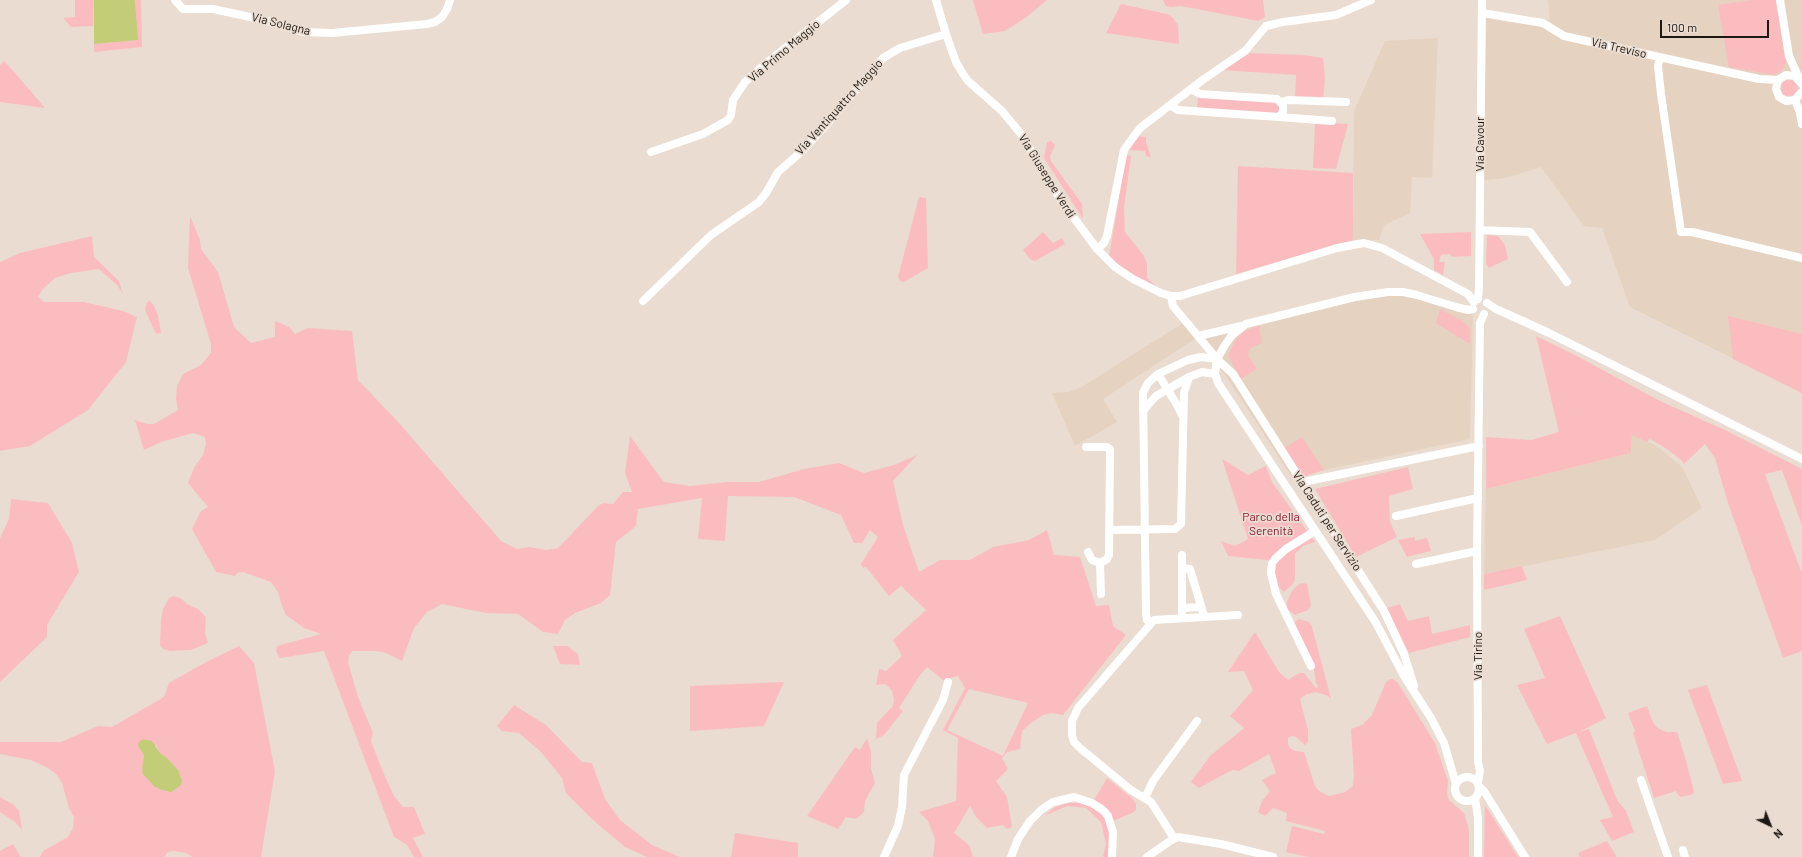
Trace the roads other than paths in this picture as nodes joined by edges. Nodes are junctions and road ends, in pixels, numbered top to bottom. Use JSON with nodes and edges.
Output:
{"nodes":[{"id":1,"x":174,"y":0,"type":"edge"},
{"id":2,"x":450,"y":0,"type":"edge"},
{"id":3,"x":846,"y":0,"type":"edge"},
{"id":4,"x":936,"y":0,"type":"edge"},
{"id":5,"x":1371,"y":0,"type":"edge"},
{"id":6,"x":1482,"y":0,"type":"edge"},
{"id":7,"x":1780,"y":0,"type":"edge"},
{"id":8,"x":1482,"y":12,"type":"junction"},
{"id":9,"x":946,"y":34,"type":"junction"},
{"id":10,"x":1789,"y":56,"type":"junction"},
{"id":11,"x":1660,"y":57,"type":"junction"},
{"id":12,"x":1786,"y":75,"type":"junction"},
{"id":13,"x":1801,"y":82,"type":"edge"},
{"id":14,"x":1777,"y":84,"type":"junction"},
{"id":15,"x":1191,"y":89,"type":"junction"},
{"id":16,"x":1802,"y":92,"type":"edge"},
{"id":17,"x":1795,"y":100,"type":"junction"},
{"id":18,"x":1281,"y":102,"type":"junction"},
{"id":19,"x":1346,"y":102,"type":"dead end"},
{"id":20,"x":1170,"y":105,"type":"junction"},
{"id":21,"x":1279,"y":118,"type":"junction"},
{"id":22,"x":1332,"y":121,"type":"dead end"},
{"id":23,"x":1802,"y":124,"type":"edge"},
{"id":24,"x":651,"y":152,"type":"dead end"},
{"id":25,"x":1480,"y":230,"type":"junction"},
{"id":26,"x":1097,"y":249,"type":"junction"},
{"id":27,"x":1802,"y":258,"type":"edge"},
{"id":28,"x":1567,"y":282,"type":"dead end"},
{"id":29,"x":1171,"y":296,"type":"junction"},
{"id":30,"x":643,"y":301,"type":"dead end"},
{"id":31,"x":1480,"y":307,"type":"junction"},
{"id":32,"x":1246,"y":324,"type":"junction"},
{"id":33,"x":1197,"y":334,"type":"junction"},
{"id":34,"x":1217,"y":359,"type":"junction"},
{"id":35,"x":1158,"y":374,"type":"junction"},
{"id":36,"x":1214,"y":374,"type":"junction"},
{"id":37,"x":1189,"y":377,"type":"junction"},
{"id":38,"x":1168,"y":389,"type":"junction"},
{"id":39,"x":1143,"y":411,"type":"junction"},
{"id":40,"x":1184,"y":419,"type":"junction"},
{"id":41,"x":1479,"y":446,"type":"junction"},
{"id":42,"x":1086,"y":447,"type":"dead end"},
{"id":43,"x":1801,"y":457,"type":"edge"},
{"id":44,"x":1303,"y":482,"type":"junction"},
{"id":45,"x":1478,"y":498,"type":"junction"},
{"id":46,"x":1396,"y":516,"type":"dead end"},
{"id":47,"x":1145,"y":529,"type":"junction"},
{"id":48,"x":1110,"y":530,"type":"junction"},
{"id":49,"x":1315,"y":530,"type":"junction"},
{"id":50,"x":1478,"y":551,"type":"junction"},
{"id":51,"x":1088,"y":552,"type":"dead end"},
{"id":52,"x":1182,"y":555,"type":"dead end"},
{"id":53,"x":1100,"y":563,"type":"junction"},
{"id":54,"x":1416,"y":564,"type":"dead end"},
{"id":55,"x":1182,"y":568,"type":"junction"},
{"id":56,"x":1101,"y":594,"type":"dead end"},
{"id":57,"x":1201,"y":607,"type":"junction"},
{"id":58,"x":1182,"y":608,"type":"junction"},
{"id":59,"x":1238,"y":615,"type":"dead end"},
{"id":60,"x":1204,"y":616,"type":"junction"},
{"id":61,"x":1182,"y":617,"type":"junction"},
{"id":62,"x":1150,"y":623,"type":"junction"},
{"id":63,"x":1311,"y":666,"type":"dead end"},
{"id":64,"x":948,"y":682,"type":"dead end"},
{"id":65,"x":1416,"y":694,"type":"junction"},
{"id":66,"x":1197,"y":721,"type":"dead end"},
{"id":67,"x":1478,"y":762,"type":"junction"},
{"id":68,"x":1451,"y":763,"type":"junction"},
{"id":69,"x":1466,"y":777,"type":"junction"},
{"id":70,"x":1641,"y":780,"type":"dead end"},
{"id":71,"x":1456,"y":784,"type":"junction"},
{"id":72,"x":1479,"y":784,"type":"junction"},
{"id":73,"x":1145,"y":798,"type":"junction"},
{"id":74,"x":1475,"y":798,"type":"junction"},
{"id":75,"x":1465,"y":801,"type":"junction"},
{"id":76,"x":1477,"y":822,"type":"junction"},
{"id":77,"x":1174,"y":838,"type":"junction"},
{"id":78,"x":1156,"y":853,"type":"edge"},
{"id":79,"x":884,"y":857,"type":"edge"},
{"id":80,"x":1011,"y":857,"type":"edge"},
{"id":81,"x":1112,"y":857,"type":"edge"},
{"id":82,"x":1147,"y":857,"type":"edge"},
{"id":83,"x":1272,"y":857,"type":"edge"},
{"id":84,"x":1478,"y":857,"type":"edge"},
{"id":85,"x":1525,"y":857,"type":"edge"},
{"id":86,"x":1668,"y":857,"type":"edge"}],
"edges":[{"from":1,"to":2,"type":"street","name":"Via Solagna"},
{"from":3,"to":24,"type":"street","name":"Via Primo Maggio"},
{"from":4,"to":9,"type":"street","name":"Via Giuseppe Verdi"},
{"from":5,"to":15,"type":"street"},
{"from":6,"to":8,"type":"street","name":"Via Cavour"},
{"from":7,"to":10,"type":"street"},
{"from":8,"to":11,"type":"street","name":"Via Treviso"},
{"from":8,"to":25,"type":"street","name":"Via Cavour"},
{"from":9,"to":26,"type":"street","name":"Via Giuseppe Verdi"},
{"from":9,"to":30,"type":"street","name":"Via Ventiquattro Maggio"},
{"from":10,"to":12,"type":"street"},
{"from":10,"to":13,"type":"street"},
{"from":11,"to":14,"type":"street","name":"Via Treviso"},
{"from":11,"to":27,"type":"street"},
{"from":12,"to":13,"type":"street"},
{"from":12,"to":14,"type":"street"},
{"from":14,"to":17,"type":"street"},
{"from":15,"to":18,"type":"street"},
{"from":15,"to":20,"type":"street"},
{"from":16,"to":17,"type":"street"},
{"from":17,"to":23,"type":"street"},
{"from":18,"to":19,"type":"street"},
{"from":18,"to":21,"type":"street"},
{"from":20,"to":21,"type":"street"},
{"from":20,"to":26,"type":"street"},
{"from":21,"to":22,"type":"street"},
{"from":25,"to":28,"type":"street"},
{"from":25,"to":31,"type":"street","name":"Via Cavour"},
{"from":26,"to":29,"type":"street","name":"Via Giuseppe Verdi"},
{"from":29,"to":31,"type":"street"},
{"from":29,"to":33,"type":"street","name":"Via Caduti per Servizio"},
{"from":31,"to":32,"type":"street"},
{"from":31,"to":41,"type":"street","name":"Via Tirino"},
{"from":31,"to":43,"type":"street"},
{"from":32,"to":33,"type":"street"},
{"from":32,"to":34,"type":"street"},
{"from":33,"to":34,"type":"street","name":"Via Caduti per Servizio"},
{"from":34,"to":35,"type":"street"},
{"from":34,"to":36,"type":"street"},
{"from":34,"to":44,"type":"street","name":"Via Caduti per Servizio"},
{"from":35,"to":38,"type":"street"},
{"from":35,"to":39,"type":"street"},
{"from":36,"to":37,"type":"street"},
{"from":36,"to":49,"type":"street","name":"Via Caduti per Servizio"},
{"from":37,"to":38,"type":"street"},
{"from":37,"to":40,"type":"street"},
{"from":38,"to":39,"type":"street"},
{"from":38,"to":40,"type":"street"},
{"from":39,"to":47,"type":"street"},
{"from":40,"to":47,"type":"street"},
{"from":41,"to":44,"type":"street"},
{"from":41,"to":45,"type":"street","name":"Via Tirino"},
{"from":42,"to":48,"type":"street"},
{"from":44,"to":65,"type":"street","name":"Via Caduti per Servizio"},
{"from":45,"to":46,"type":"street"},
{"from":45,"to":50,"type":"street","name":"Via Tirino"},
{"from":47,"to":48,"type":"street"},
{"from":47,"to":62,"type":"street"},
{"from":48,"to":53,"type":"street"},
{"from":49,"to":63,"type":"street","name":"Via Caduti per Servizio"},
{"from":49,"to":65,"type":"street","name":"Via Caduti per Servizio"},
{"from":50,"to":54,"type":"street"},
{"from":50,"to":67,"type":"street","name":"Via Tirino"},
{"from":51,"to":53,"type":"street"},
{"from":52,"to":55,"type":"street"},
{"from":53,"to":56,"type":"street"},
{"from":55,"to":57,"type":"street"},
{"from":55,"to":58,"type":"street"},
{"from":57,"to":58,"type":"street"},
{"from":57,"to":60,"type":"street"},
{"from":58,"to":61,"type":"street"},
{"from":59,"to":60,"type":"street"},
{"from":60,"to":61,"type":"street"},
{"from":61,"to":62,"type":"street"},
{"from":62,"to":73,"type":"street"},
{"from":64,"to":79,"type":"street"},
{"from":65,"to":68,"type":"street","name":"Via Caduti per Servizio"},
{"from":66,"to":73,"type":"street"},
{"from":67,"to":69,"type":"street"},
{"from":67,"to":72,"type":"street","name":"Via Tirino"},
{"from":68,"to":69,"type":"street","name":"Via Caduti per Servizio"},
{"from":68,"to":71,"type":"street","name":"Via Caduti per Servizio"},
{"from":69,"to":71,"type":"street"},
{"from":69,"to":72,"type":"street"},
{"from":70,"to":86,"type":"street"},
{"from":71,"to":75,"type":"street"},
{"from":72,"to":74,"type":"street"},
{"from":72,"to":85,"type":"street"},
{"from":73,"to":77,"type":"street"},
{"from":74,"to":75,"type":"street"},
{"from":74,"to":76,"type":"street"},
{"from":75,"to":76,"type":"street"},
{"from":76,"to":84,"type":"street"},
{"from":77,"to":78,"type":"street"},
{"from":77,"to":83,"type":"street"},
{"from":78,"to":82,"type":"street"},
{"from":80,"to":81,"type":"street"}]}
